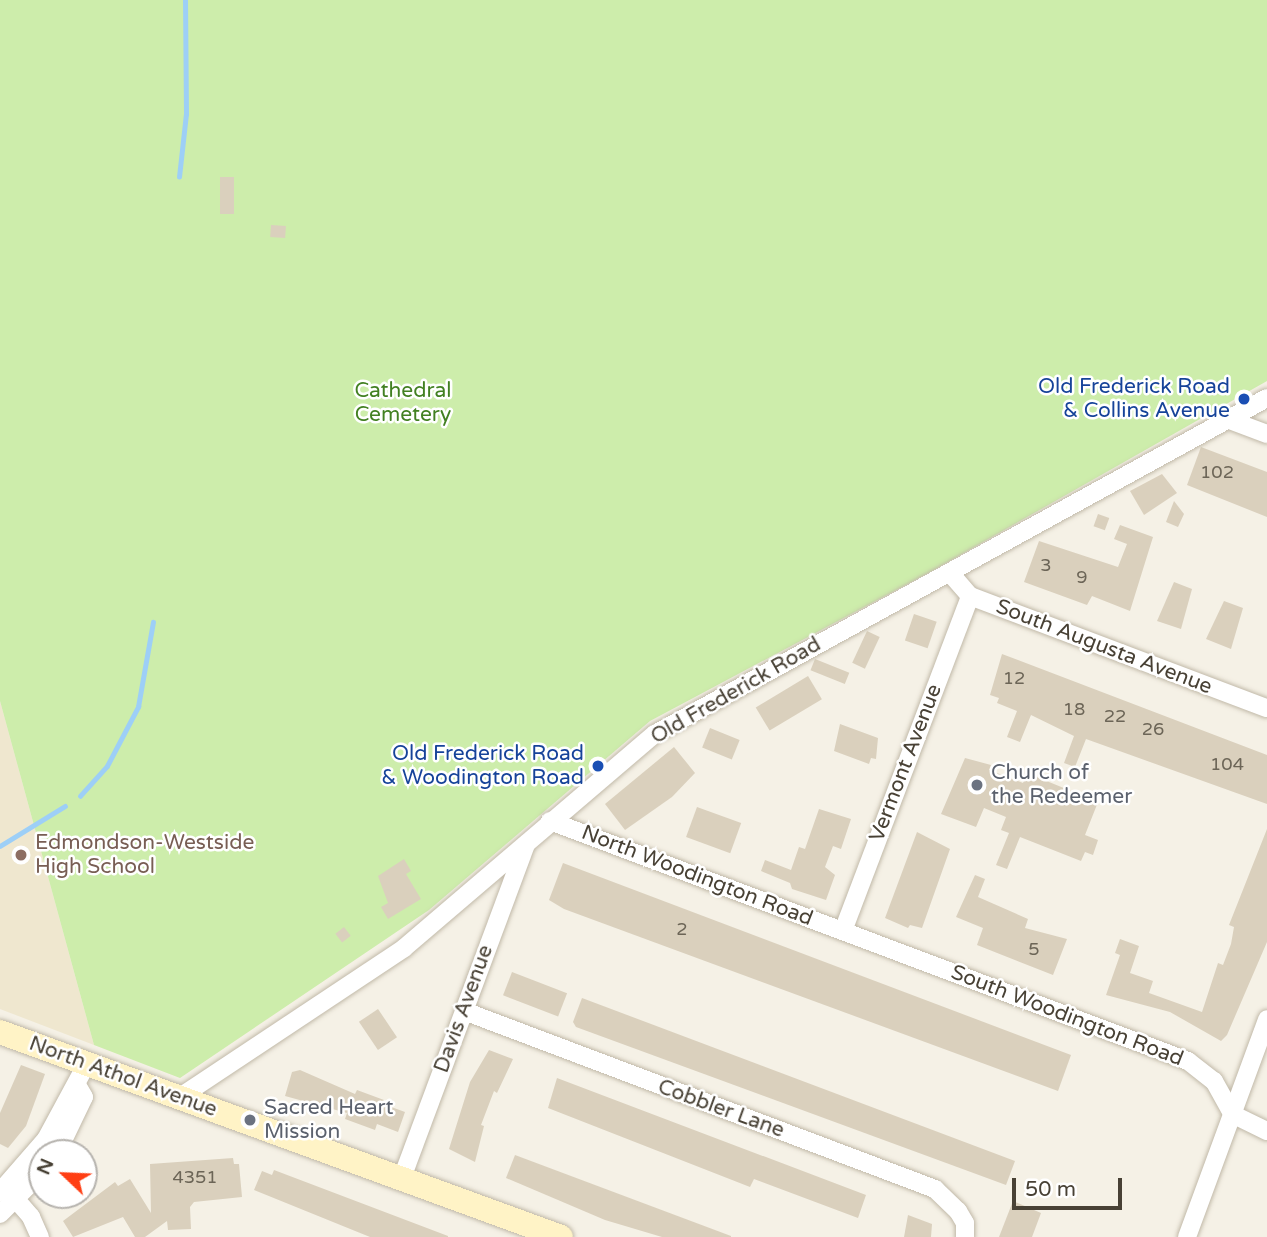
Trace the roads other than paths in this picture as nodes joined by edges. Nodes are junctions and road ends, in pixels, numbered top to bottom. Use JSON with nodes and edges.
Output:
{"nodes":[{"id":1,"x":1267,"y":398,"type":"edge"},
{"id":2,"x":1227,"y":419,"type":"junction"},
{"id":3,"x":1267,"y":434,"type":"edge"},
{"id":4,"x":950,"y":573,"type":"junction"},
{"id":5,"x":970,"y":596,"type":"junction"},
{"id":6,"x":1267,"y":708,"type":"edge"},
{"id":7,"x":550,"y":821,"type":"junction"},
{"id":8,"x":527,"y":841,"type":"junction"},
{"id":9,"x":843,"y":931,"type":"junction"},
{"id":10,"x":464,"y":1011,"type":"junction"},
{"id":11,"x":1267,"y":1019,"type":"edge"},
{"id":12,"x":0,"y":1032,"type":"edge"},
{"id":13,"x":81,"y":1075,"type":"junction"},
{"id":14,"x":180,"y":1097,"type":"junction"},
{"id":15,"x":1232,"y":1114,"type":"junction"},
{"id":16,"x":1267,"y":1131,"type":"edge"},
{"id":17,"x":64,"y":1139,"type":"edge"},
{"id":18,"x":402,"y":1178,"type":"junction"},
{"id":19,"x":28,"y":1180,"type":"edge"},
{"id":20,"x":7,"y":1193,"type":"edge"},
{"id":21,"x":0,"y":1214,"type":"edge"},
{"id":22,"x":965,"y":1230,"type":"edge"},
{"id":23,"x":548,"y":1235,"type":"edge"},
{"id":24,"x":40,"y":1237,"type":"edge"},
{"id":25,"x":1187,"y":1237,"type":"edge"}],
"edges":[{"from":1,"to":2,"type":"street","name":"Old Frederick Road"},
{"from":2,"to":3,"type":"street"},
{"from":2,"to":4,"type":"street","name":"Old Frederick Road"},
{"from":4,"to":5,"type":"street","name":"South Augusta Avenue"},
{"from":4,"to":7,"type":"street","name":"Old Frederick Road"},
{"from":5,"to":6,"type":"street","name":"South Augusta Avenue"},
{"from":5,"to":9,"type":"street","name":"Vermont Avenue"},
{"from":7,"to":8,"type":"street","name":"Old Frederick Road"},
{"from":7,"to":9,"type":"street","name":"North Woodington Road"},
{"from":8,"to":10,"type":"street","name":"Davis Avenue"},
{"from":8,"to":14,"type":"street","name":"Old Frederick Road"},
{"from":9,"to":15,"type":"street","name":"South Woodington Road"},
{"from":10,"to":18,"type":"street","name":"Davis Avenue"},
{"from":10,"to":22,"type":"street","name":"Cobbler Lane"},
{"from":11,"to":15,"type":"street"},
{"from":12,"to":13,"type":"street","name":"North Athol Avenue"},
{"from":13,"to":14,"type":"street","name":"North Athol Avenue"},
{"from":13,"to":17,"type":"street"},
{"from":13,"to":20,"type":"street"},
{"from":14,"to":18,"type":"street","name":"North Athol Avenue"},
{"from":15,"to":16,"type":"street"},
{"from":15,"to":25,"type":"street"},
{"from":18,"to":23,"type":"street","name":"North Athol Avenue"},
{"from":19,"to":20,"type":"street"},
{"from":20,"to":21,"type":"street"},
{"from":20,"to":24,"type":"street"}]}
